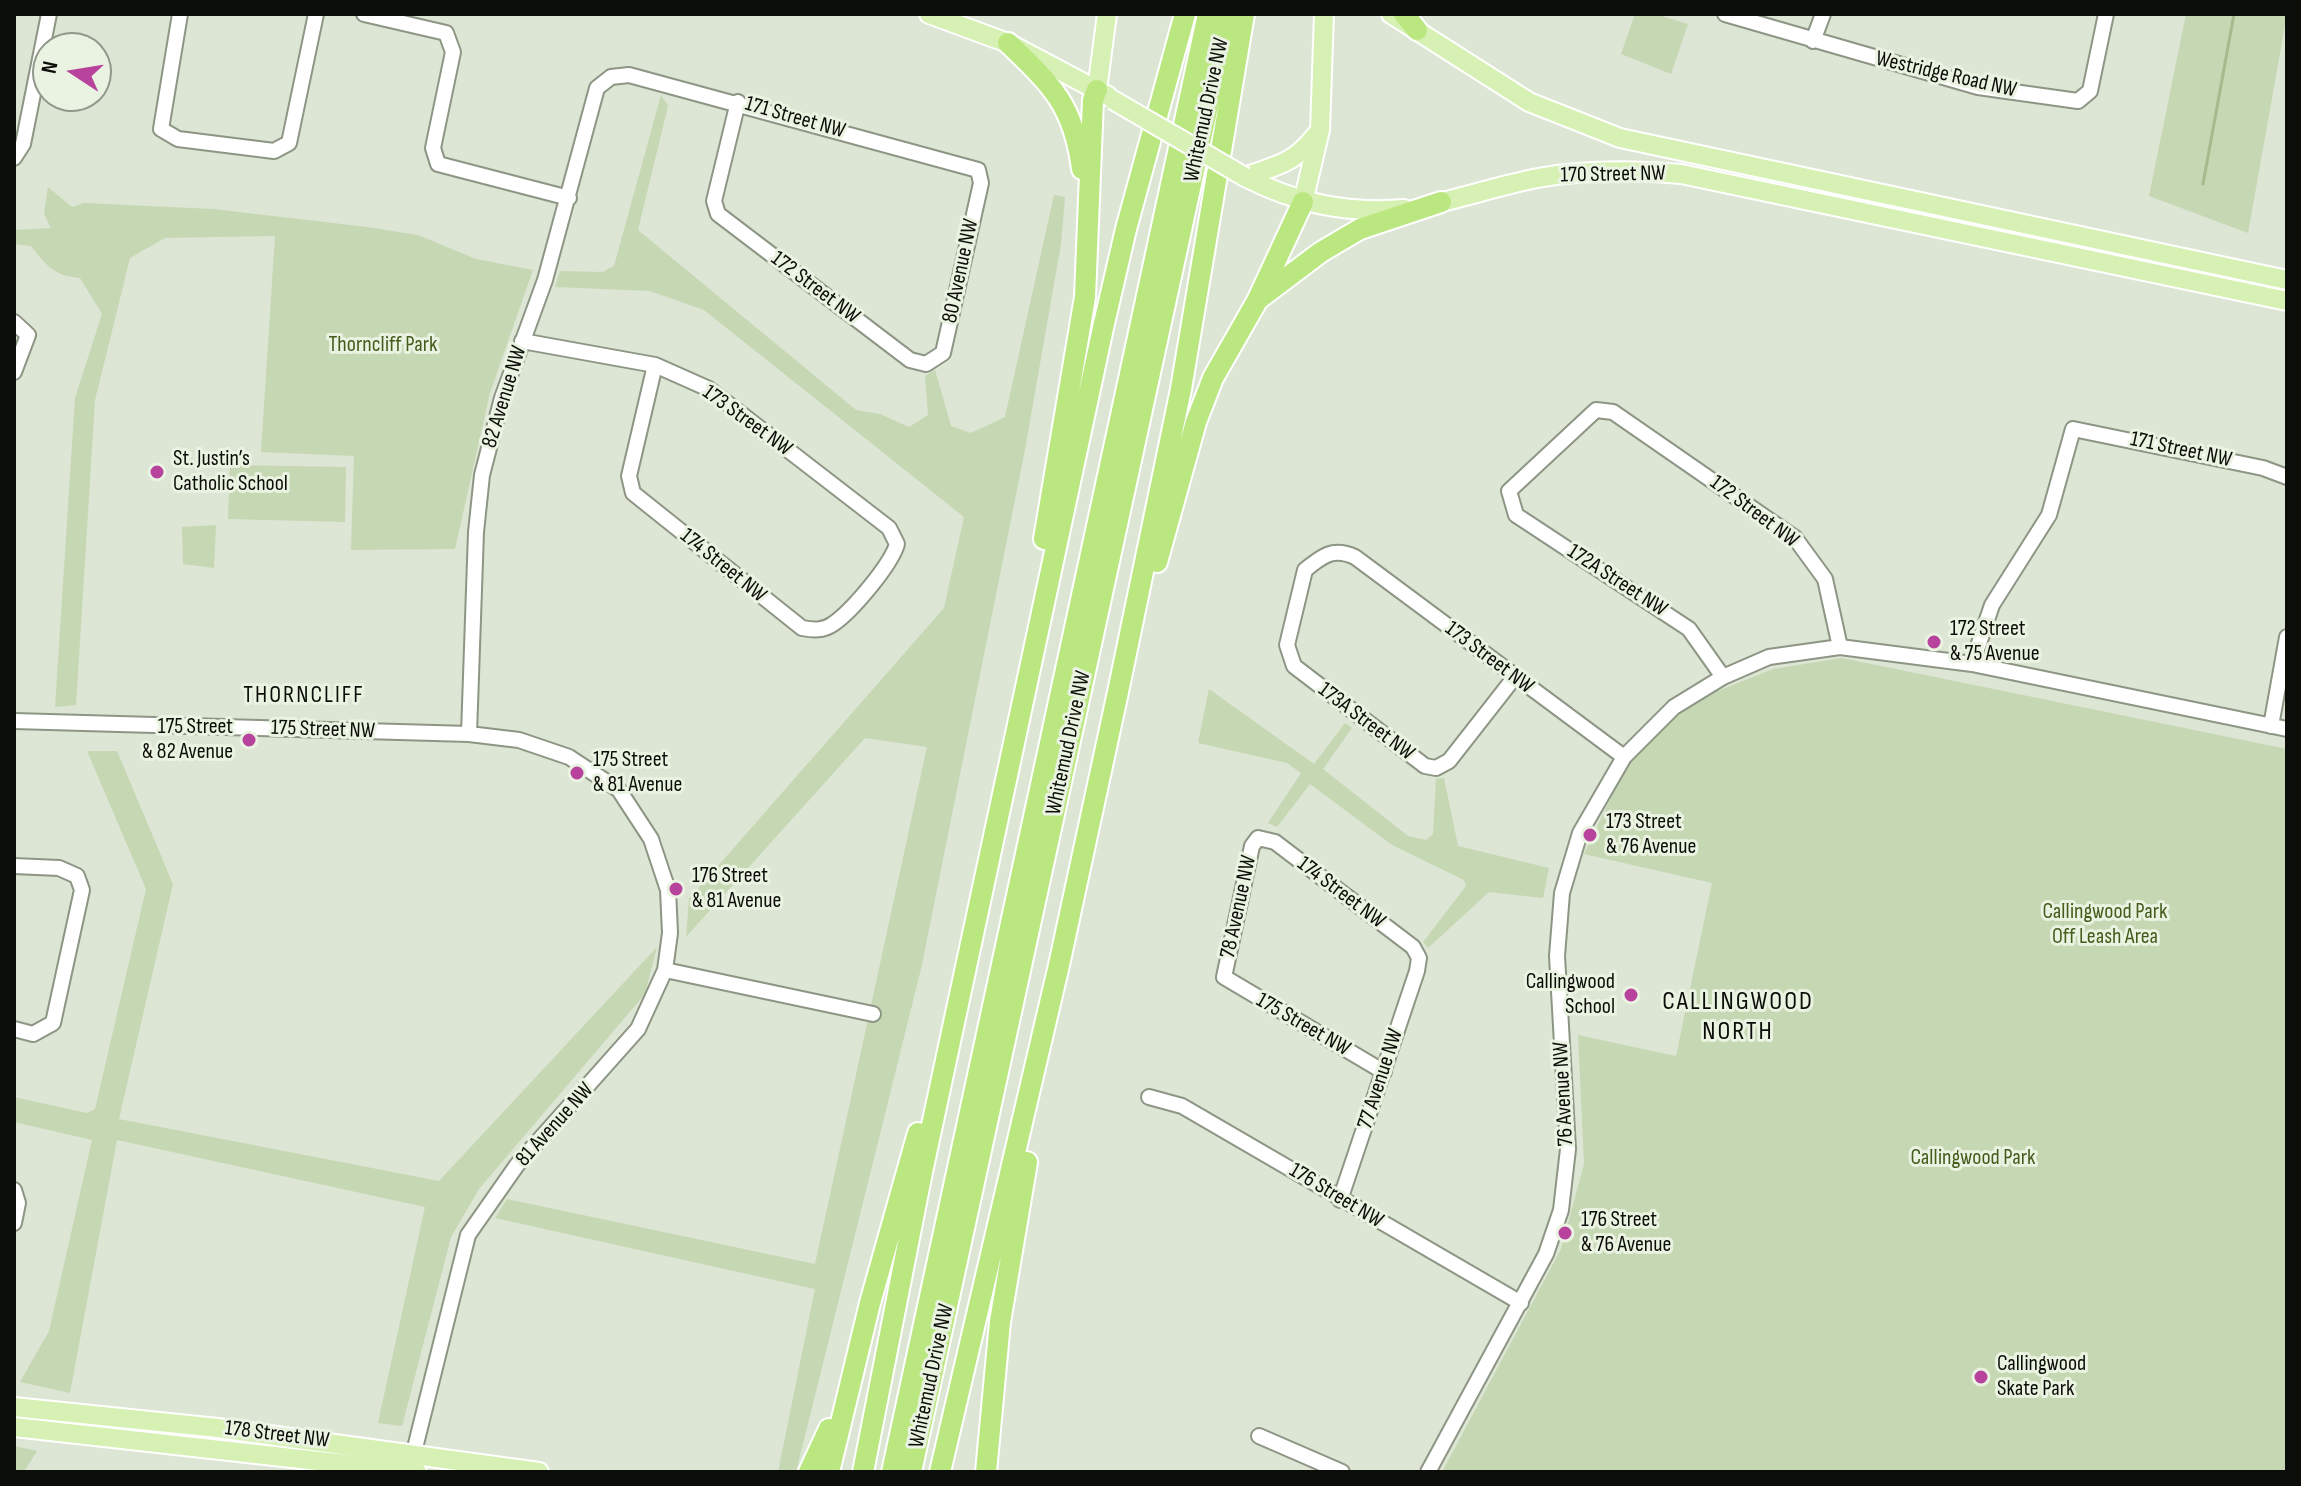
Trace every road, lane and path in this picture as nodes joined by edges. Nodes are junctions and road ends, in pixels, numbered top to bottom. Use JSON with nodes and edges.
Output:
{"nodes":[{"id":1,"x":49,"y":14,"type":"edge"},
{"id":2,"x":180,"y":14,"type":"edge"},
{"id":3,"x":316,"y":14,"type":"edge"},
{"id":4,"x":364,"y":14,"type":"edge"},
{"id":5,"x":929,"y":14,"type":"edge"},
{"id":6,"x":1107,"y":14,"type":"edge"},
{"id":7,"x":1185,"y":14,"type":"edge"},
{"id":8,"x":1208,"y":14,"type":"edge"},
{"id":9,"x":1228,"y":14,"type":"edge"},
{"id":10,"x":1244,"y":14,"type":"edge"},
{"id":11,"x":1324,"y":14,"type":"edge"},
{"id":12,"x":1391,"y":14,"type":"edge"},
{"id":13,"x":1404,"y":14,"type":"edge"},
{"id":14,"x":1725,"y":14,"type":"edge"},
{"id":15,"x":1823,"y":14,"type":"edge"},
{"id":16,"x":2106,"y":14,"type":"edge"},
{"id":17,"x":1417,"y":30,"type":"junction"},
{"id":18,"x":1813,"y":41,"type":"junction"},
{"id":19,"x":1008,"y":43,"type":"junction"},
{"id":20,"x":611,"y":77,"type":"joint"},
{"id":21,"x":1105,"y":95,"type":"junction"},
{"id":22,"x":738,"y":102,"type":"junction"},
{"id":23,"x":1320,"y":130,"type":"junction"},
{"id":24,"x":15,"y":158,"type":"edge"},
{"id":25,"x":978,"y":170,"type":"joint"},
{"id":26,"x":1245,"y":177,"type":"junction"},
{"id":27,"x":569,"y":198,"type":"junction"},
{"id":28,"x":1303,"y":202,"type":"junction"},
{"id":29,"x":1441,"y":202,"type":"junction"},
{"id":30,"x":1087,"y":221,"type":"junction"},
{"id":31,"x":2287,"y":280,"type":"edge"},
{"id":32,"x":1257,"y":301,"type":"junction"},
{"id":33,"x":2287,"y":301,"type":"edge"},
{"id":34,"x":14,"y":322,"type":"edge"},
{"id":35,"x":522,"y":341,"type":"junction"},
{"id":36,"x":926,"y":364,"type":"joint"},
{"id":37,"x":655,"y":365,"type":"junction"},
{"id":38,"x":14,"y":372,"type":"edge"},
{"id":39,"x":1596,"y":410,"type":"joint"},
{"id":40,"x":2287,"y":477,"type":"edge"},
{"id":41,"x":817,"y":631,"type":"joint"},
{"id":42,"x":2287,"y":637,"type":"edge"},
{"id":43,"x":1036,"y":638,"type":"junction"},
{"id":44,"x":1840,"y":647,"type":"junction"},
{"id":45,"x":1972,"y":664,"type":"junction"},
{"id":46,"x":1294,"y":666,"type":"joint"},
{"id":47,"x":1723,"y":677,"type":"junction"},
{"id":48,"x":1514,"y":678,"type":"junction"},
{"id":49,"x":1118,"y":692,"type":"junction"},
{"id":50,"x":14,"y":721,"type":"edge"},
{"id":51,"x":2271,"y":726,"type":"junction"},
{"id":52,"x":2287,"y":729,"type":"edge"},
{"id":53,"x":469,"y":734,"type":"junction"},
{"id":54,"x":1624,"y":757,"type":"junction"},
{"id":55,"x":619,"y":790,"type":"joint"},
{"id":56,"x":1258,"y":838,"type":"joint"},
{"id":57,"x":14,"y":866,"type":"edge"},
{"id":58,"x":979,"y":909,"type":"junction"},
{"id":59,"x":1419,"y":958,"type":"joint"},
{"id":60,"x":1059,"y":965,"type":"junction"},
{"id":61,"x":665,"y":970,"type":"junction"},
{"id":62,"x":1224,"y":977,"type":"joint"},
{"id":63,"x":873,"y":1014,"type":"dead end"},
{"id":64,"x":14,"y":1029,"type":"edge"},
{"id":65,"x":1384,"y":1072,"type":"junction"},
{"id":66,"x":1149,"y":1097,"type":"dead end"},
{"id":67,"x":14,"y":1190,"type":"edge"},
{"id":68,"x":1340,"y":1200,"type":"junction"},
{"id":69,"x":14,"y":1223,"type":"edge"},
{"id":70,"x":1521,"y":1303,"type":"junction"},
{"id":71,"x":855,"y":1362,"type":"junction"},
{"id":72,"x":14,"y":1407,"type":"edge"},
{"id":73,"x":14,"y":1427,"type":"edge"},
{"id":74,"x":1259,"y":1436,"type":"dead end"},
{"id":75,"x":412,"y":1467,"type":"edge"},
{"id":76,"x":539,"y":1472,"type":"edge"},
{"id":77,"x":809,"y":1472,"type":"edge"},
{"id":78,"x":829,"y":1472,"type":"edge"},
{"id":79,"x":863,"y":1472,"type":"edge"},
{"id":80,"x":892,"y":1472,"type":"edge"},
{"id":81,"x":911,"y":1472,"type":"edge"},
{"id":82,"x":940,"y":1472,"type":"edge"},
{"id":83,"x":986,"y":1472,"type":"edge"},
{"id":84,"x":1342,"y":1472,"type":"edge"},
{"id":85,"x":1428,"y":1472,"type":"edge"}],
"edges":[{"from":1,"to":24,"type":"street"},
{"from":2,"to":3,"type":"street"},
{"from":4,"to":27,"type":"street"},
{"from":5,"to":19,"type":"main road","name":"170 Street NW"},
{"from":6,"to":21,"type":"main road"},
{"from":7,"to":43,"type":"highway"},
{"from":8,"to":80,"type":"highway","name":"Whitemud Drive NW"},
{"from":9,"to":81,"type":"highway","name":"Whitemud Drive NW"},
{"from":10,"to":49,"type":"highway"},
{"from":11,"to":23,"type":"main road"},
{"from":12,"to":17,"type":"main road","name":"170 Street NW"},
{"from":13,"to":17,"type":"highway"},
{"from":14,"to":18,"type":"street","name":"Westridge Road NW"},
{"from":15,"to":18,"type":"street"},
{"from":16,"to":18,"type":"street","name":"Westridge Road NW"},
{"from":17,"to":31,"type":"main road","name":"170 Street NW"},
{"from":19,"to":21,"type":"main road","name":"170 Street NW"},
{"from":19,"to":30,"type":"highway"},
{"from":20,"to":22,"type":"street","name":"171 Street NW"},
{"from":20,"to":27,"type":"street","name":"82 Avenue NW"},
{"from":21,"to":26,"type":"main road","name":"170 Street NW","bridge":true},
{"from":21,"to":30,"type":"highway"},
{"from":22,"to":25,"type":"street","name":"171 Street NW"},
{"from":22,"to":36,"type":"street","name":"172 Street NW"},
{"from":23,"to":26,"type":"main road"},
{"from":23,"to":28,"type":"main road"},
{"from":25,"to":36,"type":"street","name":"80 Avenue NW"},
{"from":26,"to":28,"type":"main road","name":"170 Street NW"},
{"from":27,"to":35,"type":"street","name":"82 Avenue NW"},
{"from":28,"to":29,"type":"main road","name":"170 Street NW"},
{"from":28,"to":32,"type":"highway"},
{"from":29,"to":32,"type":"highway"},
{"from":29,"to":33,"type":"main road","name":"170 Street NW"},
{"from":30,"to":43,"type":"highway"},
{"from":32,"to":49,"type":"highway"},
{"from":34,"to":38,"type":"street"},
{"from":35,"to":37,"type":"street","name":"173 Street NW"},
{"from":35,"to":53,"type":"street","name":"82 Avenue NW"},
{"from":37,"to":41,"type":"street","name":"174 Street NW"},
{"from":37,"to":41,"type":"street","name":"173 Street NW"},
{"from":39,"to":44,"type":"street","name":"172 Street NW"},
{"from":39,"to":47,"type":"street","name":"172A Street NW"},
{"from":40,"to":45,"type":"street","name":"171 Street NW"},
{"from":42,"to":51,"type":"street"},
{"from":43,"to":58,"type":"highway"},
{"from":44,"to":45,"type":"street"},
{"from":44,"to":47,"type":"street","name":"76 Avenue NW"},
{"from":45,"to":51,"type":"street"},
{"from":46,"to":48,"type":"street","name":"173A Street NW"},
{"from":46,"to":48,"type":"street","name":"173 Street NW"},
{"from":47,"to":54,"type":"street","name":"76 Avenue NW"},
{"from":48,"to":54,"type":"street","name":"173 Street NW"},
{"from":49,"to":60,"type":"highway"},
{"from":50,"to":53,"type":"street","name":"175 Street NW"},
{"from":51,"to":52,"type":"street"},
{"from":53,"to":55,"type":"street","name":"175 Street NW"},
{"from":54,"to":70,"type":"street","name":"76 Avenue NW"},
{"from":55,"to":61,"type":"street","name":"81 Avenue NW"},
{"from":56,"to":59,"type":"street","name":"174 Street NW"},
{"from":56,"to":62,"type":"street","name":"78 Avenue NW"},
{"from":57,"to":64,"type":"street"},
{"from":58,"to":71,"type":"highway"},
{"from":58,"to":79,"type":"highway"},
{"from":59,"to":65,"type":"street","name":"77 Avenue NW"},
{"from":60,"to":82,"type":"highway"},
{"from":60,"to":83,"type":"highway"},
{"from":61,"to":63,"type":"street"},
{"from":61,"to":75,"type":"street","name":"81 Avenue NW"},
{"from":62,"to":65,"type":"street","name":"175 Street NW"},
{"from":65,"to":68,"type":"street","name":"77 Avenue NW"},
{"from":66,"to":68,"type":"street","name":"176 Street NW"},
{"from":67,"to":69,"type":"street"},
{"from":68,"to":70,"type":"street","name":"176 Street NW"},
{"from":70,"to":85,"type":"street","name":"76 Avenue NW"},
{"from":71,"to":77,"type":"highway"},
{"from":71,"to":78,"type":"highway"},
{"from":72,"to":75,"type":"main road","name":"178 Street NW"},
{"from":73,"to":75,"type":"main road","name":"178 Street NW"},
{"from":74,"to":84,"type":"street"},
{"from":75,"to":76,"type":"main road","name":"178 Street NW"}]}
